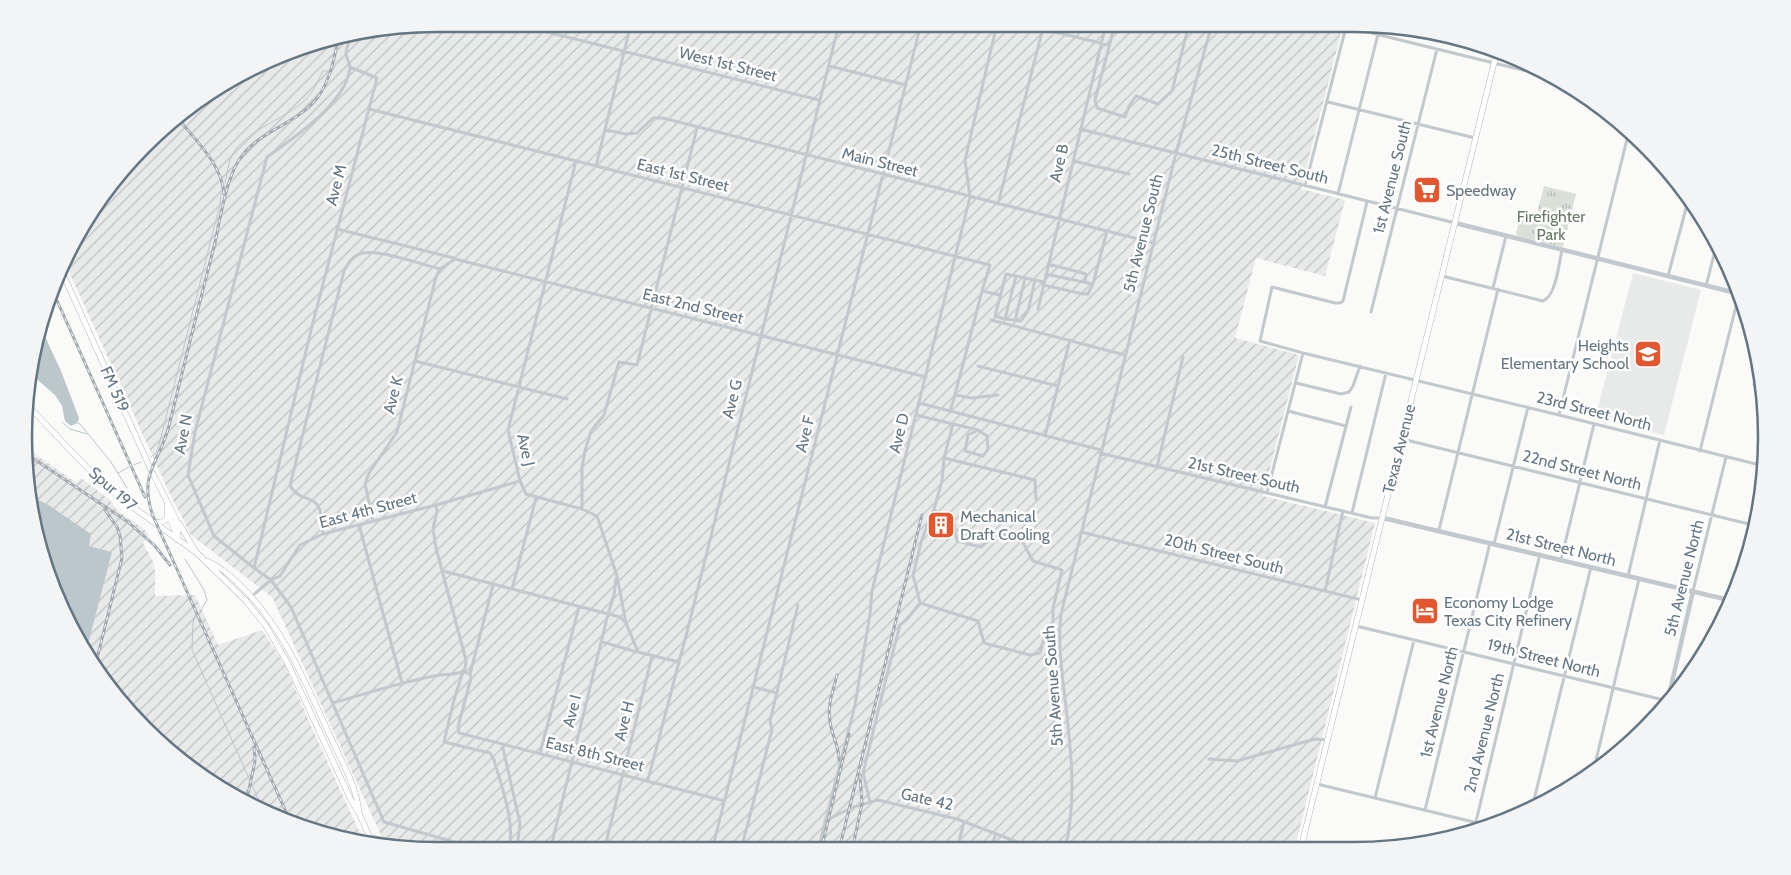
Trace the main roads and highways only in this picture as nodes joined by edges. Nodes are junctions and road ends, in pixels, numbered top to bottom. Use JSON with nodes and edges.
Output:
{"nodes":[{"id":1,"x":1496,"y":58,"type":"edge"},
{"id":2,"x":65,"y":278,"type":"edge"},
{"id":3,"x":33,"y":411,"type":"edge"},
{"id":4,"x":167,"y":507,"type":"junction"},
{"id":5,"x":176,"y":519,"type":"junction"},
{"id":6,"x":150,"y":520,"type":"junction"},
{"id":7,"x":178,"y":540,"type":"junction"},
{"id":8,"x":197,"y":553,"type":"junction"},
{"id":9,"x":206,"y":560,"type":"junction"},
{"id":10,"x":359,"y":813,"type":"junction"},
{"id":11,"x":369,"y":837,"type":"edge"},
{"id":12,"x":1302,"y":842,"type":"edge"}],
"edges":[{"from":1,"to":12,"type":"main road","name":"Texas Avenue"},
{"from":2,"to":4,"type":"main road","name":"FM 519","number":"FM 519"},
{"from":3,"to":6,"type":"main road","name":"Spur 197"},
{"from":4,"to":5,"type":"main road","name":"FM 519","number":"FM 519"},
{"from":4,"to":6,"type":"main road"},
{"from":4,"to":7,"type":"main road","name":"FM 519","number":"FM 519"},
{"from":5,"to":7,"type":"main road","name":"FM 519","number":"FM 519"},
{"from":5,"to":8,"type":"main road"},
{"from":6,"to":7,"type":"main road","name":"Spur 197"},
{"from":7,"to":8,"type":"main road","name":"Spur 197"},
{"from":8,"to":9,"type":"main road","name":"Spur 197"},
{"from":9,"to":10,"type":"main road"},
{"from":9,"to":10,"type":"main road"},
{"from":10,"to":11,"type":"main road"}]}
